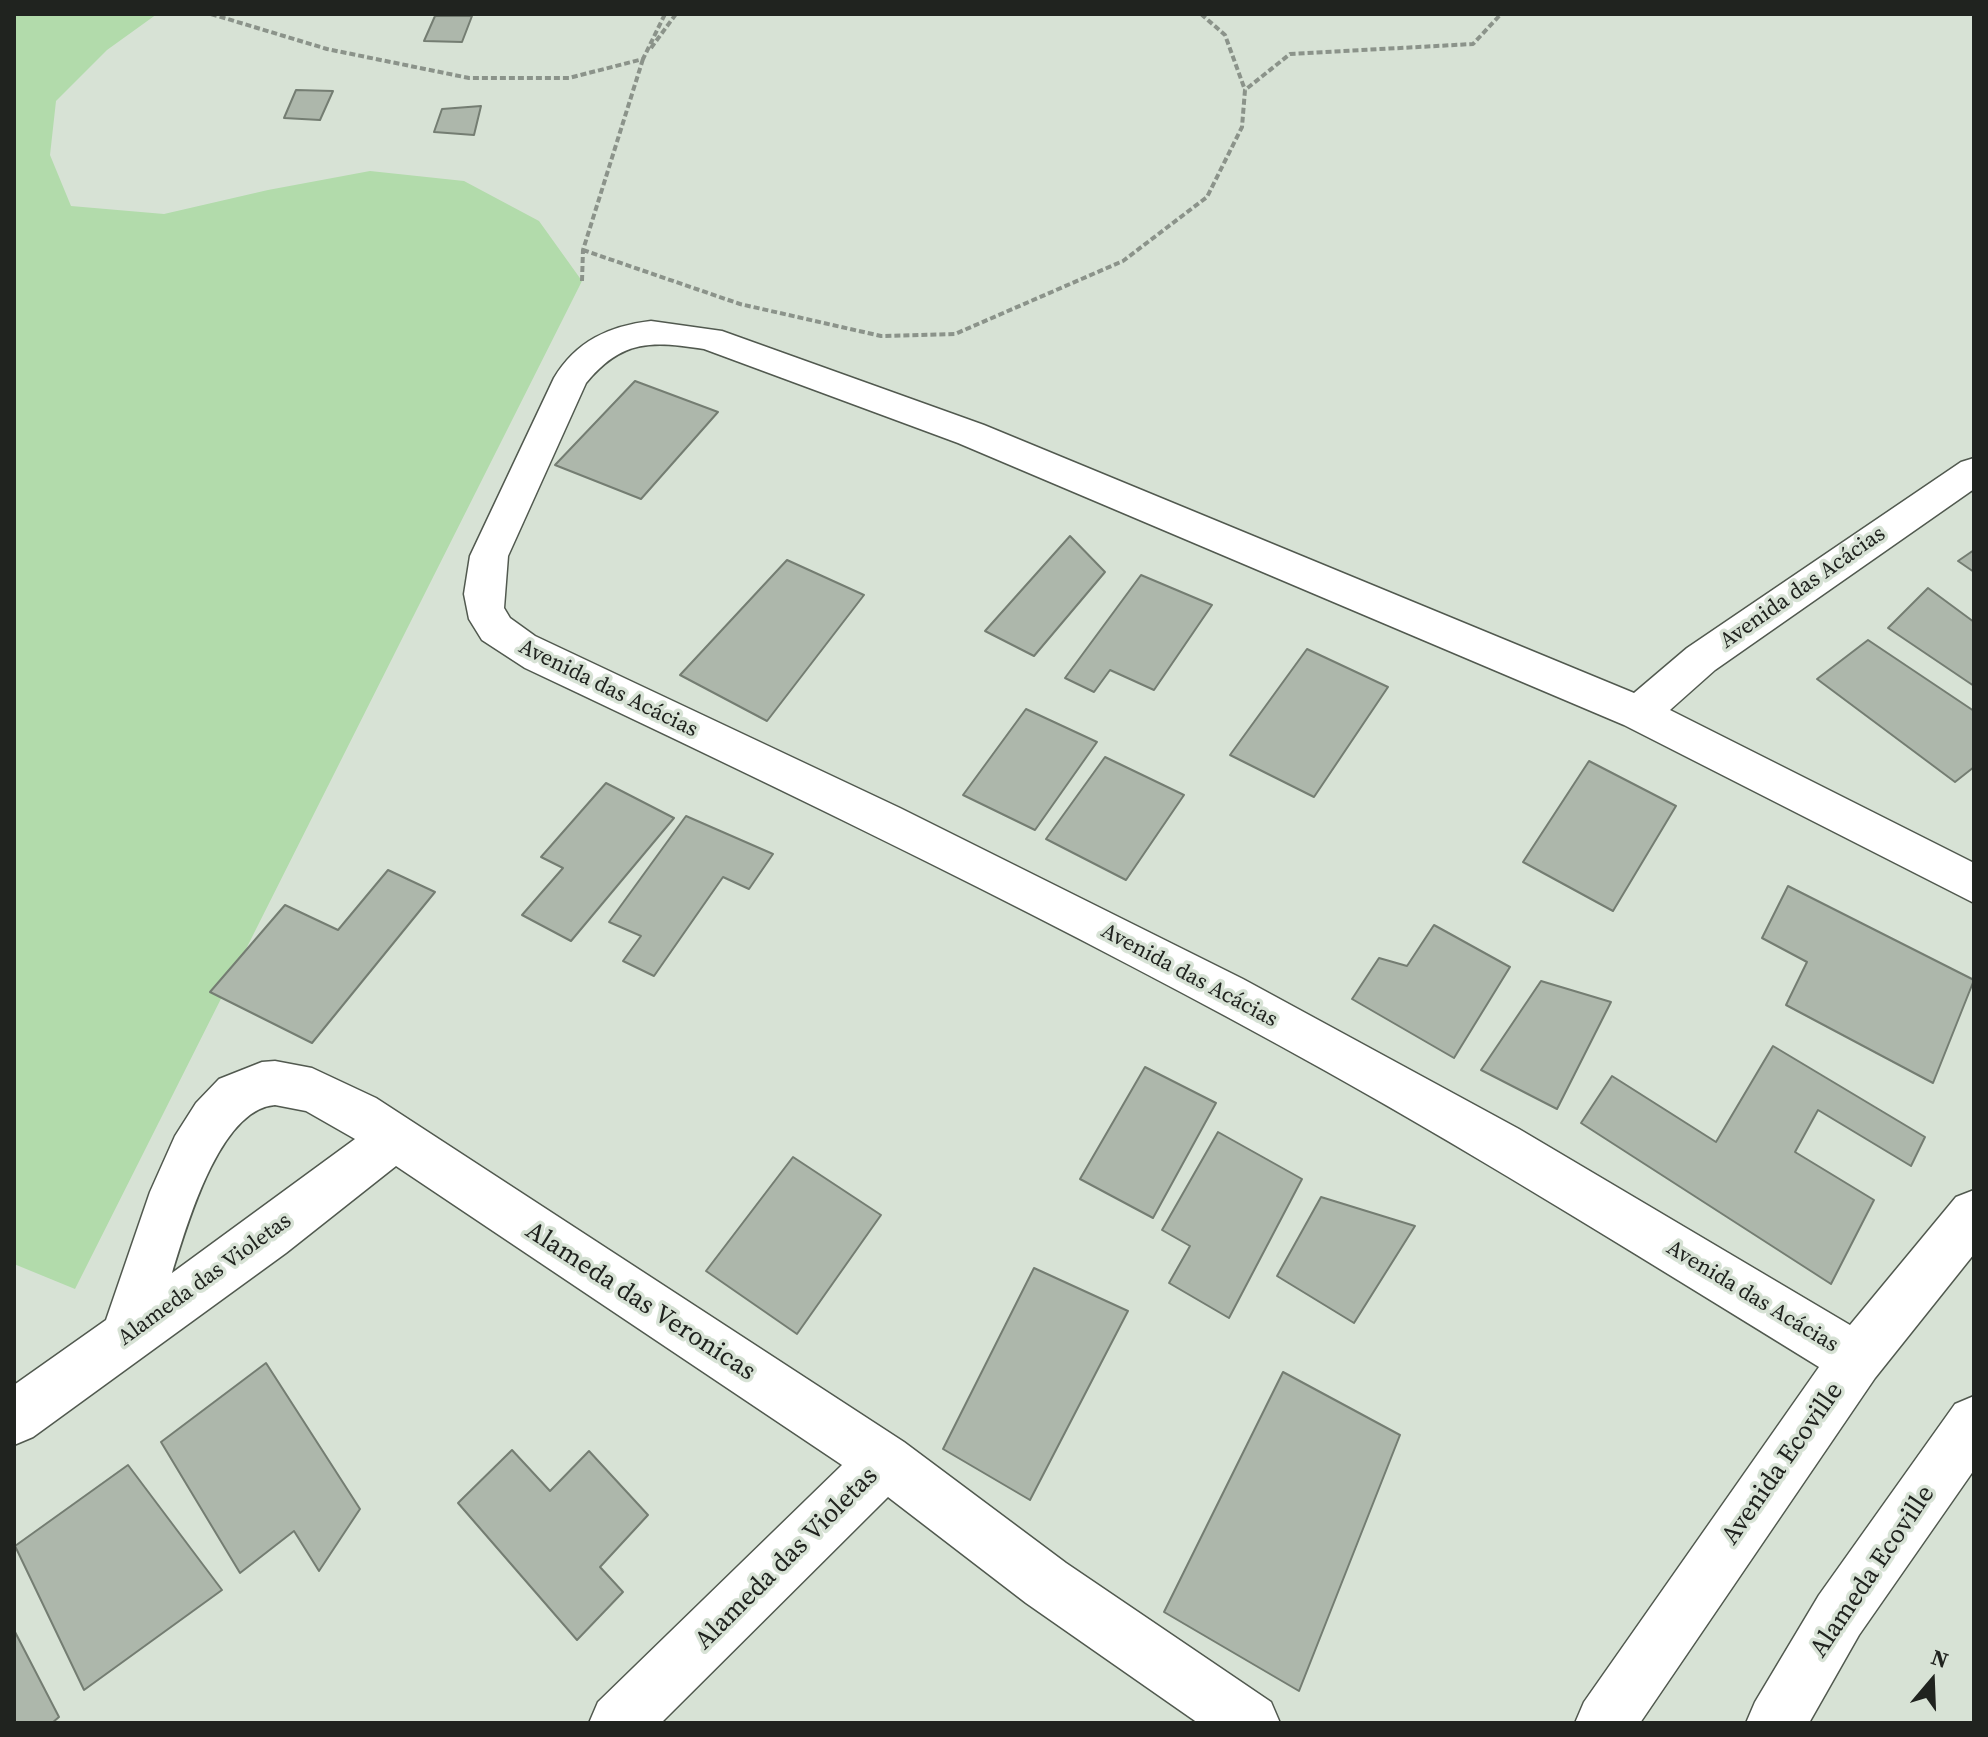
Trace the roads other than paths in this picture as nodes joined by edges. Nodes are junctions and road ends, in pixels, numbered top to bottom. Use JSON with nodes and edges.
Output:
{"nodes":[{"id":1,"x":1974,"y":471,"type":"edge"},
{"id":2,"x":1639,"y":713,"type":"junction"},
{"id":3,"x":1974,"y":884,"type":"edge"},
{"id":4,"x":393,"y":1139,"type":"junction"},
{"id":5,"x":1974,"y":1214,"type":"edge"},
{"id":6,"x":126,"y":1338,"type":"junction"},
{"id":7,"x":1856,"y":1359,"type":"junction"},
{"id":8,"x":14,"y":1418,"type":"edge"},
{"id":9,"x":1974,"y":1423,"type":"edge"},
{"id":10,"x":885,"y":1461,"type":"junction"},
{"id":11,"x":619,"y":1723,"type":"edge"},
{"id":12,"x":1250,"y":1723,"type":"edge"},
{"id":13,"x":1605,"y":1723,"type":"edge"},
{"id":14,"x":1776,"y":1723,"type":"edge"}],
"edges":[{"from":1,"to":2,"type":"street","name":"Avenida das Acácias"},
{"from":2,"to":3,"type":"street","name":"Avenida das Acácias"},
{"from":2,"to":7,"type":"street","name":"Avenida das Acácias"},
{"from":4,"to":6,"type":"street","name":"Alameda das Violetas"},
{"from":4,"to":6,"type":"street","name":"Alameda das Veronicas"},
{"from":4,"to":10,"type":"street","name":"Alameda das Veronicas"},
{"from":5,"to":7,"type":"street","name":"Avenida Ecoville"},
{"from":6,"to":8,"type":"street","name":"Alameda das Violetas"},
{"from":7,"to":13,"type":"street","name":"Avenida Ecoville"},
{"from":9,"to":14,"type":"street","name":"Alameda Ecoville"},
{"from":10,"to":11,"type":"street","name":"Alameda das Violetas"},
{"from":10,"to":12,"type":"street","name":"Alameda das Veronicas"}]}
